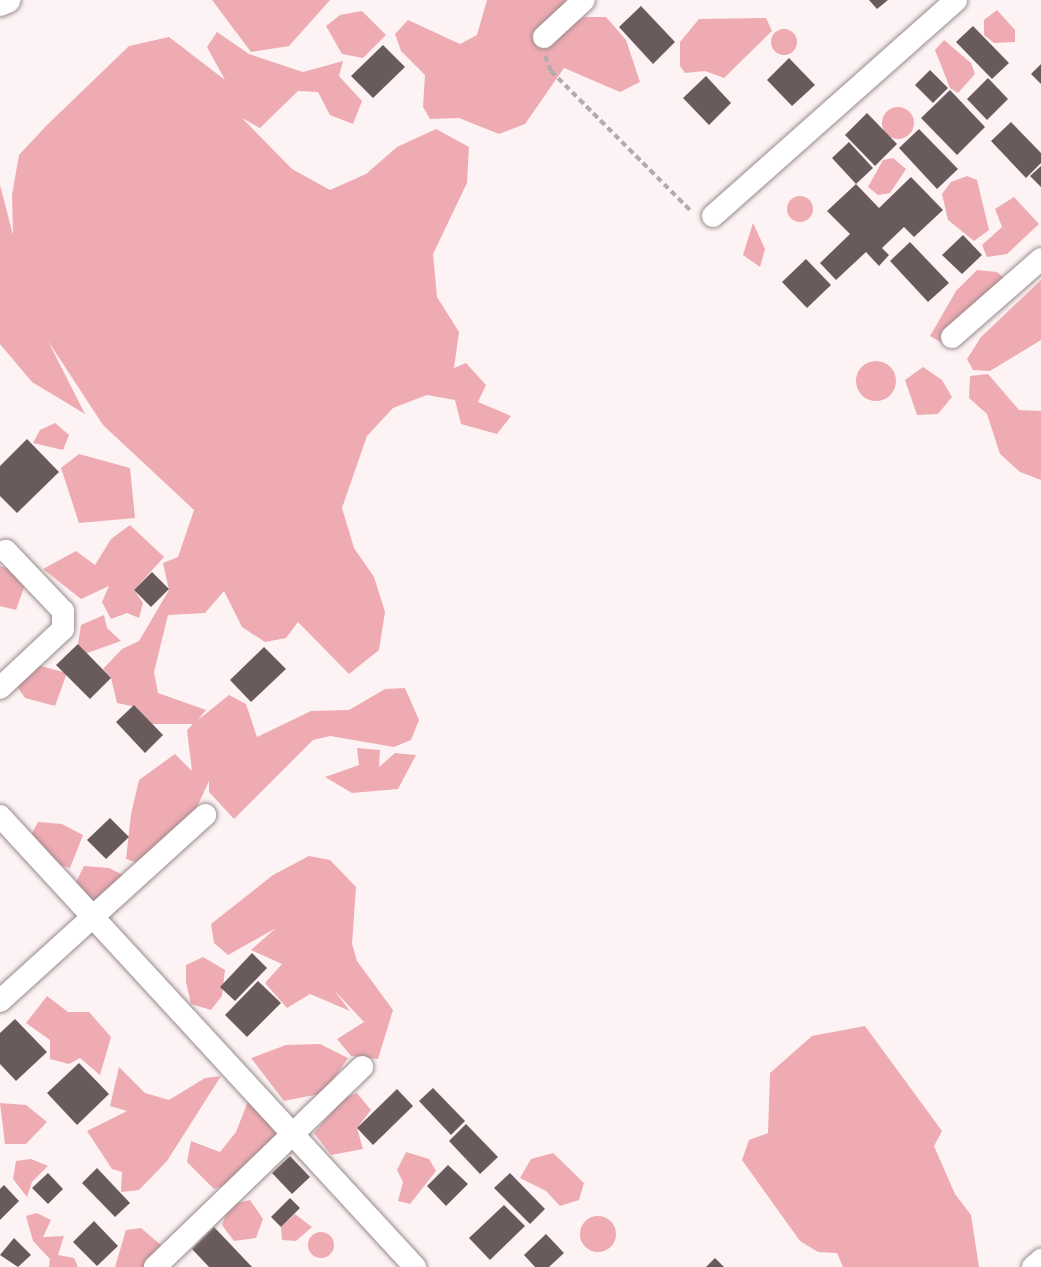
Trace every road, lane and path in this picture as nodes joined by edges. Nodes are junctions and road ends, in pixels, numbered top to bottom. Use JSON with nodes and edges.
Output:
{"nodes":[{"id":1,"x":7,"y":0,"type":"edge"},
{"id":2,"x":584,"y":0,"type":"edge"},
{"id":3,"x":956,"y":0,"type":"edge"},
{"id":4,"x":0,"y":3,"type":"edge"},
{"id":5,"x":544,"y":37,"type":"joint"},
{"id":6,"x":713,"y":216,"type":"joint"},
{"id":7,"x":1041,"y":259,"type":"edge"},
{"id":8,"x":952,"y":337,"type":"dead end"},
{"id":9,"x":6,"y":551,"type":"dead end"},
{"id":10,"x":0,"y":688,"type":"edge"},
{"id":11,"x":205,"y":815,"type":"dead end"},
{"id":12,"x":0,"y":816,"type":"edge"},
{"id":13,"x":91,"y":916,"type":"junction"},
{"id":14,"x":0,"y":1001,"type":"edge"},
{"id":15,"x":362,"y":1067,"type":"dead end"},
{"id":16,"x":292,"y":1134,"type":"junction"},
{"id":17,"x":1041,"y":1260,"type":"edge"},
{"id":18,"x":155,"y":1267,"type":"edge"},
{"id":19,"x":415,"y":1267,"type":"edge"},
{"id":20,"x":1033,"y":1267,"type":"edge"}],
"edges":[{"from":1,"to":4,"type":"street"},
{"from":2,"to":5,"type":"street"},
{"from":3,"to":6,"type":"street"},
{"from":5,"to":6,"type":"path"},
{"from":7,"to":8,"type":"street"},
{"from":9,"to":10,"type":"street"},
{"from":11,"to":13,"type":"street"},
{"from":12,"to":13,"type":"street"},
{"from":13,"to":14,"type":"street"},
{"from":13,"to":16,"type":"street"},
{"from":15,"to":16,"type":"street"},
{"from":16,"to":18,"type":"street"},
{"from":16,"to":19,"type":"street"},
{"from":17,"to":20,"type":"street"}]}
